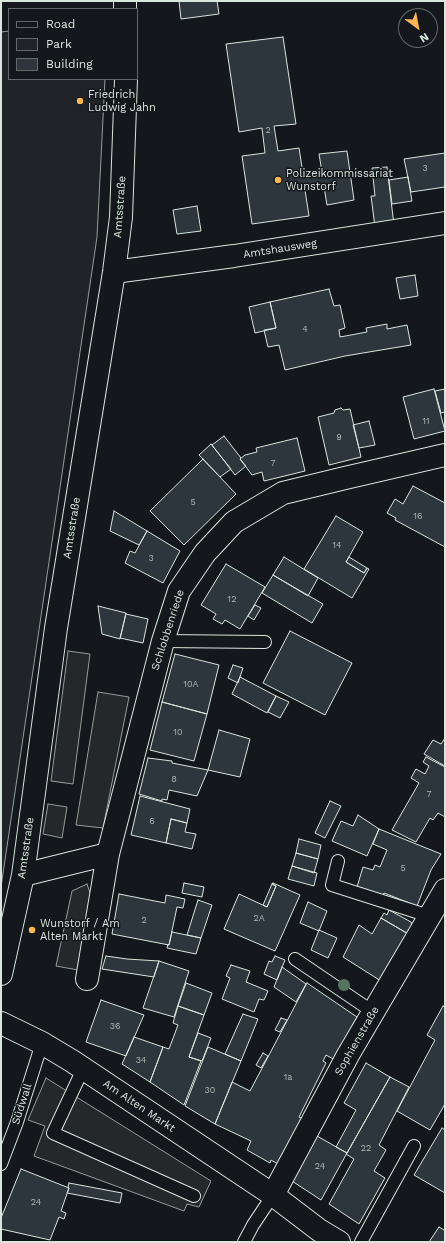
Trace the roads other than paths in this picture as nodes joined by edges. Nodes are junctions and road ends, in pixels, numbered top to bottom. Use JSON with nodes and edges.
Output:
{"nodes":[{"id":1,"x":126,"y":80,"type":"edge"},
{"id":2,"x":445,"y":223,"type":"edge"},
{"id":3,"x":114,"y":272,"type":"junction"},
{"id":4,"x":445,"y":455,"type":"edge"},
{"id":5,"x":163,"y":641,"type":"junction"},
{"id":6,"x":265,"y":642,"type":"dead end"},
{"id":7,"x":108,"y":854,"type":"junction"},
{"id":8,"x":338,"y":861,"type":"dead end"},
{"id":9,"x":23,"y":875,"type":"junction"},
{"id":10,"x":445,"y":890,"type":"edge"},
{"id":11,"x":429,"y":916,"type":"junction"},
{"id":12,"x":295,"y":959,"type":"dead end"},
{"id":13,"x":1,"y":974,"type":"edge"},
{"id":14,"x":87,"y":979,"type":"dead end"},
{"id":15,"x":373,"y":1012,"type":"junction"},
{"id":16,"x":1,"y":1023,"type":"edge"},
{"id":17,"x":42,"y":1043,"type":"junction"},
{"id":18,"x":83,"y":1069,"type":"junction"},
{"id":19,"x":414,"y":1146,"type":"dead end"},
{"id":20,"x":1,"y":1164,"type":"edge"},
{"id":21,"x":273,"y":1195,"type":"junction"},
{"id":22,"x":194,"y":1196,"type":"dead end"},
{"id":23,"x":244,"y":1242,"type":"edge"},
{"id":24,"x":339,"y":1242,"type":"edge"},
{"id":25,"x":361,"y":1242,"type":"edge"}],
"edges":[{"from":1,"to":3,"type":"street","name":"Amtsstraße"},
{"from":2,"to":3,"type":"street","name":"Amtshausweg"},
{"from":3,"to":9,"type":"street","name":"Amtsstraße"},
{"from":4,"to":5,"type":"street","name":"Schlobbenriede"},
{"from":5,"to":6,"type":"lane"},
{"from":5,"to":7,"type":"street","name":"Schlobbenriede"},
{"from":7,"to":9,"type":"street"},
{"from":7,"to":14,"type":"street","name":"Schlobbenriede"},
{"from":8,"to":11,"type":"lane"},
{"from":9,"to":13,"type":"street","name":"Amtsstraße"},
{"from":10,"to":11,"type":"street","name":"Sophienstraße"},
{"from":11,"to":15,"type":"street","name":"Sophienstraße"},
{"from":12,"to":15,"type":"lane"},
{"from":15,"to":21,"type":"street","name":"Sophienstraße"},
{"from":16,"to":17,"type":"street","name":"Am Alten Markt"},
{"from":17,"to":18,"type":"street","name":"Am Alten Markt"},
{"from":17,"to":20,"type":"lane","name":"Südwall"},
{"from":18,"to":21,"type":"street","name":"Am Alten Markt"},
{"from":18,"to":22,"type":"lane"},
{"from":19,"to":25,"type":"lane"},
{"from":21,"to":23,"type":"lane"},
{"from":21,"to":24,"type":"street","name":"Am Alten Markt"}]}
